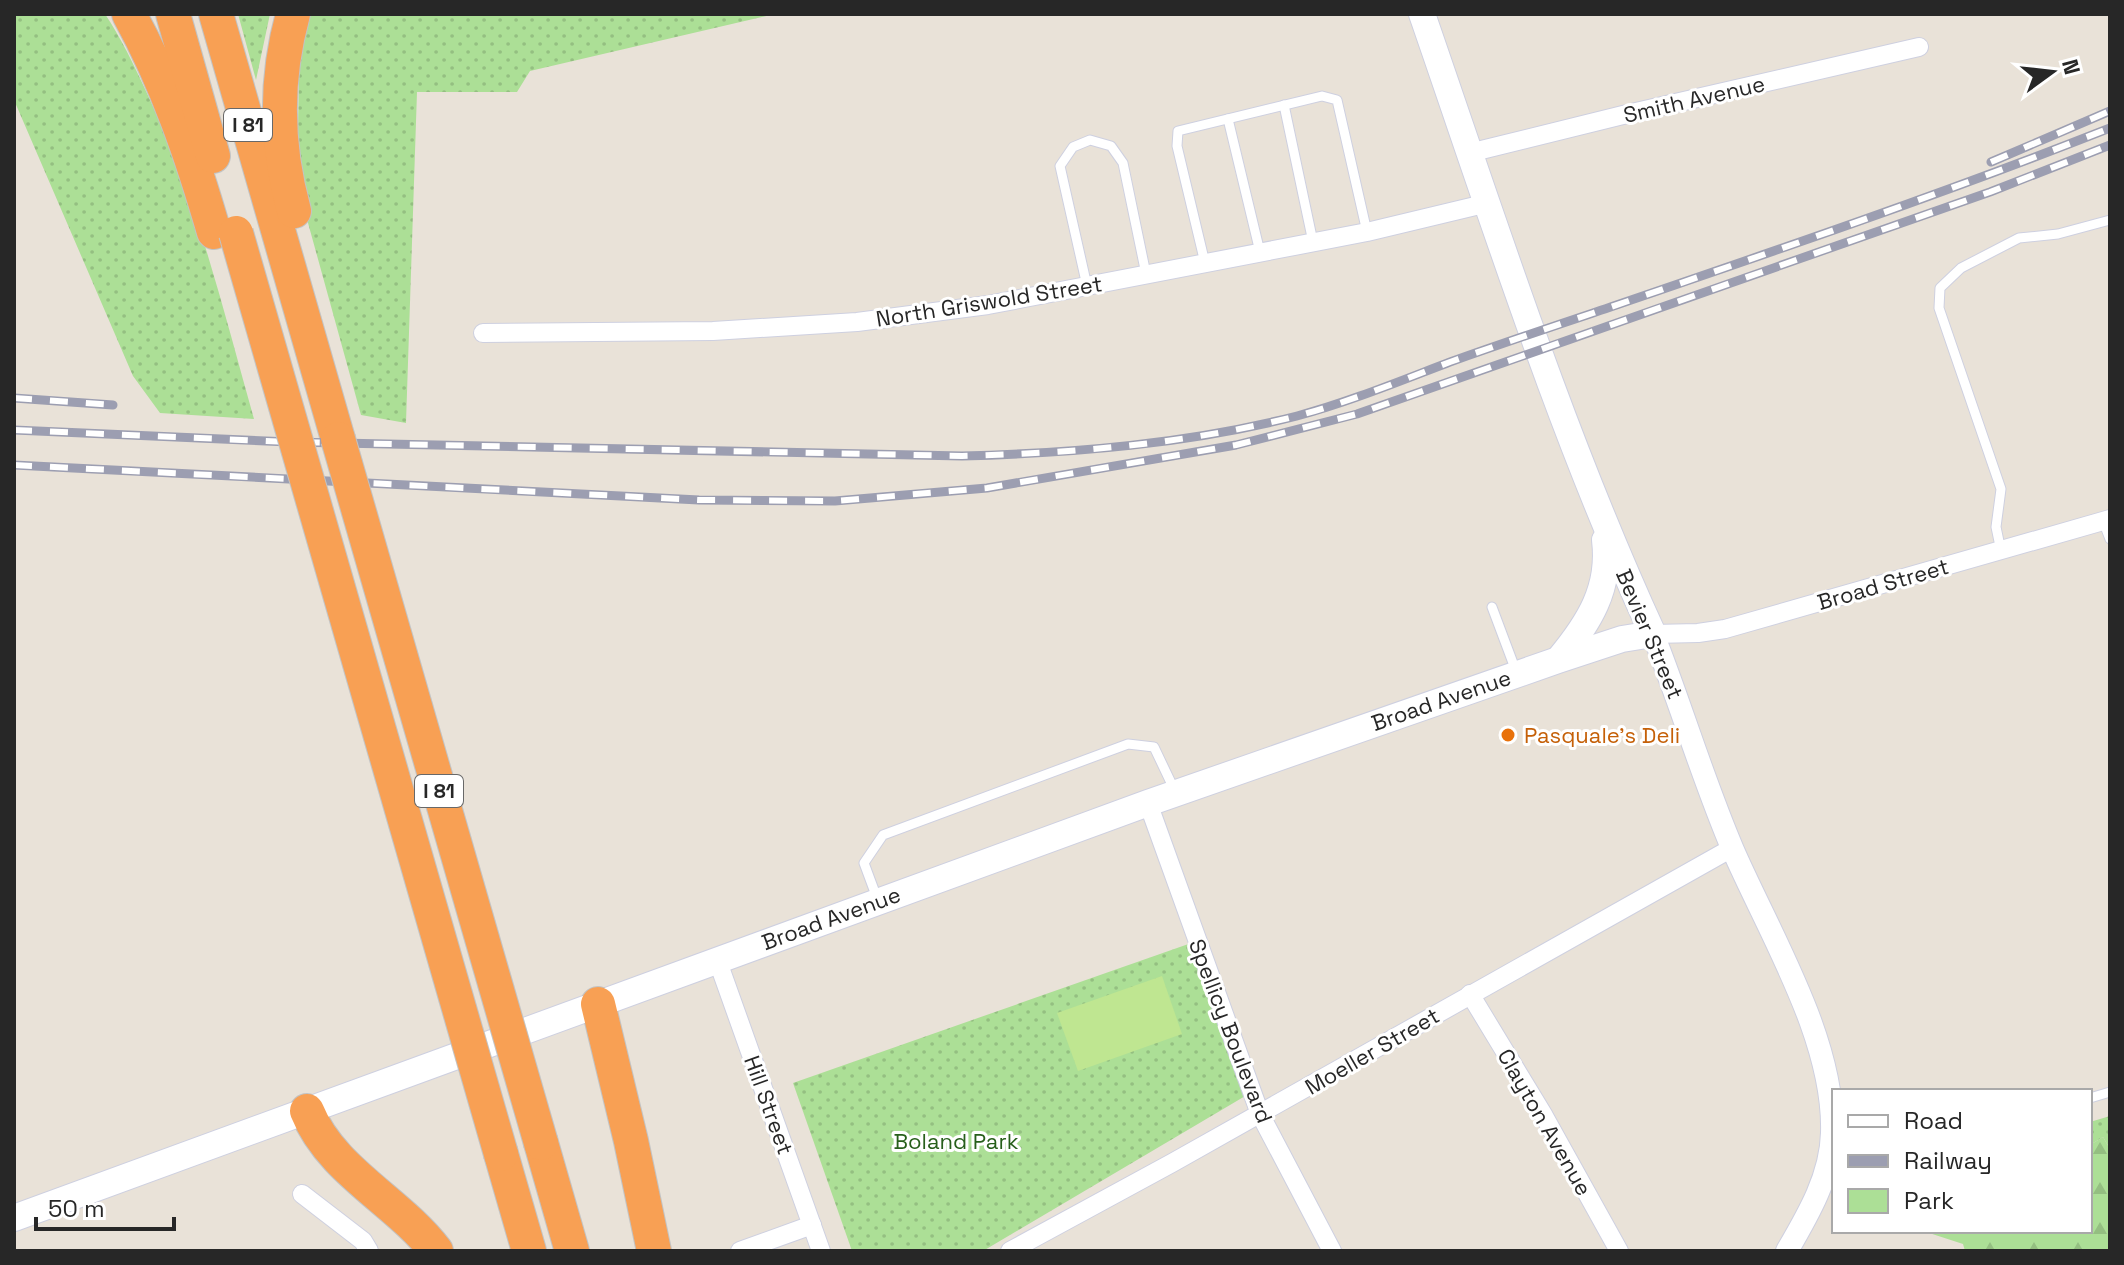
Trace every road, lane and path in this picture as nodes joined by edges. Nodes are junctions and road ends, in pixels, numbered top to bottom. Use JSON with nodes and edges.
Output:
{"nodes":[{"id":1,"x":129,"y":14,"type":"edge"},
{"id":2,"x":173,"y":14,"type":"edge"},
{"id":3,"x":216,"y":14,"type":"edge"},
{"id":4,"x":293,"y":14,"type":"edge"},
{"id":5,"x":1422,"y":14,"type":"edge"},
{"id":6,"x":1919,"y":47,"type":"dead end"},
{"id":7,"x":1284,"y":105,"type":"junction"},
{"id":8,"x":1228,"y":119,"type":"junction"},
{"id":9,"x":1469,"y":153,"type":"junction"},
{"id":10,"x":1488,"y":203,"type":"junction"},
{"id":11,"x":2110,"y":220,"type":"edge"},
{"id":12,"x":225,"y":232,"type":"junction"},
{"id":13,"x":1367,"y":232,"type":"junction"},
{"id":14,"x":290,"y":237,"type":"junction"},
{"id":15,"x":1313,"y":242,"type":"junction"},
{"id":16,"x":1260,"y":252,"type":"junction"},
{"id":17,"x":1205,"y":263,"type":"junction"},
{"id":18,"x":1146,"y":274,"type":"junction"},
{"id":19,"x":1087,"y":286,"type":"junction"},
{"id":20,"x":483,"y":333,"type":"dead end"},
{"id":21,"x":1597,"y":505,"type":"junction"},
{"id":22,"x":2106,"y":520,"type":"edge"},
{"id":23,"x":2110,"y":539,"type":"edge"},
{"id":24,"x":2001,"y":551,"type":"junction"},
{"id":25,"x":1492,"y":607,"type":"dead end"},
{"id":26,"x":1653,"y":634,"type":"junction"},
{"id":27,"x":1558,"y":660,"type":"junction"},
{"id":28,"x":1517,"y":674,"type":"junction"},
{"id":29,"x":1175,"y":793,"type":"junction"},
{"id":30,"x":1148,"y":803,"type":"junction"},
{"id":31,"x":1732,"y":848,"type":"junction"},
{"id":32,"x":878,"y":901,"type":"junction"},
{"id":33,"x":717,"y":959,"type":"junction"},
{"id":34,"x":1470,"y":994,"type":"junction"},
{"id":35,"x":598,"y":1004,"type":"junction"},
{"id":36,"x":307,"y":1111,"type":"junction"},
{"id":37,"x":1260,"y":1114,"type":"junction"},
{"id":38,"x":1832,"y":1148,"type":"edge"},
{"id":39,"x":302,"y":1194,"type":"dead end"},
{"id":40,"x":14,"y":1218,"type":"edge"},
{"id":41,"x":812,"y":1225,"type":"junction"},
{"id":42,"x":369,"y":1251,"type":"edge"},
{"id":43,"x":436,"y":1251,"type":"edge"},
{"id":44,"x":529,"y":1251,"type":"edge"},
{"id":45,"x":572,"y":1251,"type":"edge"},
{"id":46,"x":654,"y":1251,"type":"edge"},
{"id":47,"x":740,"y":1251,"type":"edge"},
{"id":48,"x":821,"y":1251,"type":"edge"},
{"id":49,"x":1010,"y":1251,"type":"edge"},
{"id":50,"x":1332,"y":1251,"type":"edge"},
{"id":51,"x":1619,"y":1251,"type":"edge"},
{"id":52,"x":1787,"y":1251,"type":"edge"}],
"edges":[{"from":1,"to":12,"type":"highway"},
{"from":2,"to":12,"type":"highway","number":"I 81"},
{"from":3,"to":14,"type":"highway","number":"I 81"},
{"from":4,"to":14,"type":"highway"},
{"from":5,"to":9,"type":"main road","name":"Bevier Street"},
{"from":6,"to":9,"type":"street","name":"Smith Avenue"},
{"from":7,"to":8,"type":"lane"},
{"from":7,"to":13,"type":"lane"},
{"from":7,"to":15,"type":"lane"},
{"from":8,"to":16,"type":"lane"},
{"from":8,"to":17,"type":"lane"},
{"from":9,"to":10,"type":"main road","name":"Bevier Street"},
{"from":10,"to":13,"type":"street","name":"North Griswold Street"},
{"from":10,"to":21,"type":"main road","name":"Bevier Street"},
{"from":11,"to":24,"type":"lane"},
{"from":12,"to":44,"type":"highway","number":"I 81","bridge":true},
{"from":13,"to":15,"type":"street","name":"North Griswold Street"},
{"from":14,"to":45,"type":"highway","number":"I 81","bridge":true},
{"from":15,"to":16,"type":"street","name":"North Griswold Street"},
{"from":16,"to":17,"type":"street","name":"North Griswold Street"},
{"from":17,"to":18,"type":"street","name":"North Griswold Street"},
{"from":18,"to":19,"type":"street","name":"North Griswold Street"},
{"from":18,"to":19,"type":"lane"},
{"from":19,"to":20,"type":"street","name":"North Griswold Street"},
{"from":21,"to":26,"type":"main road","name":"Bevier Street"},
{"from":21,"to":27,"type":"main road"},
{"from":22,"to":23,"type":"lane"},
{"from":22,"to":24,"type":"street","name":"Broad Street"},
{"from":24,"to":26,"type":"street","name":"Broad Street"},
{"from":25,"to":28,"type":"lane"},
{"from":26,"to":27,"type":"main road","name":"Broad Avenue"},
{"from":26,"to":31,"type":"street","name":"Bevier Street"},
{"from":27,"to":28,"type":"main road","name":"Broad Avenue"},
{"from":28,"to":29,"type":"main road","name":"Broad Avenue"},
{"from":29,"to":30,"type":"main road","name":"Broad Avenue"},
{"from":29,"to":32,"type":"lane"},
{"from":30,"to":32,"type":"main road","name":"Broad Avenue"},
{"from":30,"to":37,"type":"street","name":"Spellicy Boulevard"},
{"from":31,"to":34,"type":"street","name":"Moeller Street"},
{"from":31,"to":38,"type":"street","name":"Bevier Street"},
{"from":32,"to":33,"type":"main road","name":"Broad Avenue"},
{"from":33,"to":35,"type":"main road","name":"Broad Avenue"},
{"from":33,"to":41,"type":"street","name":"Hill Street"},
{"from":34,"to":37,"type":"street","name":"Moeller Street"},
{"from":34,"to":51,"type":"street","name":"Clayton Avenue"},
{"from":35,"to":36,"type":"main road","name":"Broad Avenue"},
{"from":35,"to":46,"type":"highway"},
{"from":36,"to":40,"type":"main road","name":"Broad Avenue"},
{"from":36,"to":43,"type":"highway"},
{"from":37,"to":49,"type":"street","name":"Moeller Street"},
{"from":37,"to":50,"type":"street","name":"Spellicy Boulevard"},
{"from":38,"to":52,"type":"street","name":"Bevier Street"},
{"from":39,"to":42,"type":"street"},
{"from":41,"to":47,"type":"street"},
{"from":41,"to":48,"type":"street","name":"Hill Street"}]}
